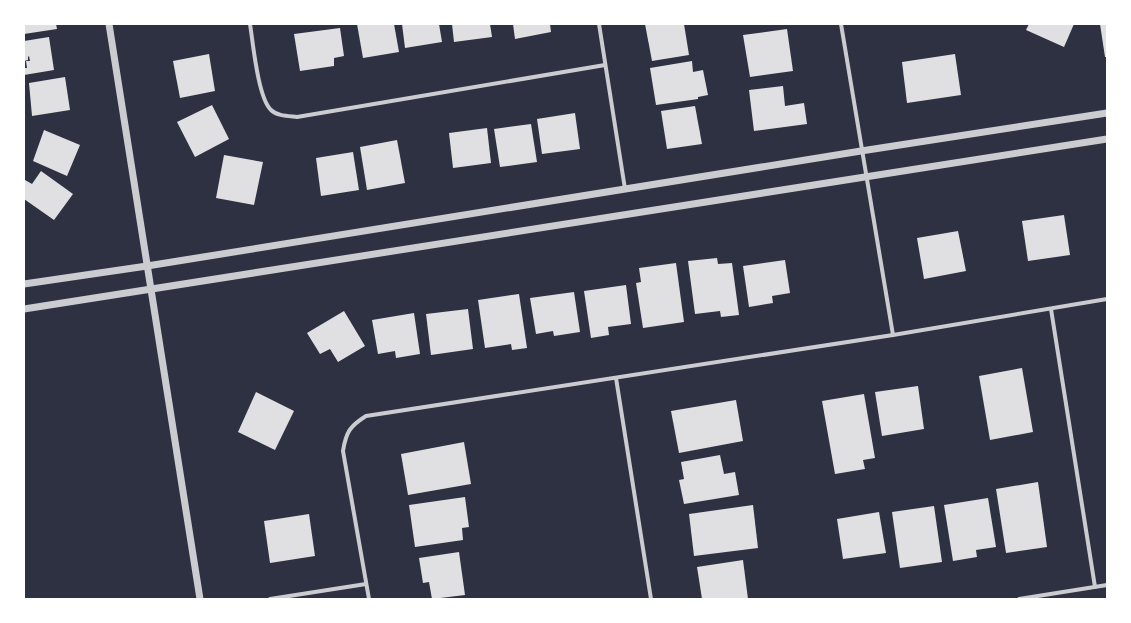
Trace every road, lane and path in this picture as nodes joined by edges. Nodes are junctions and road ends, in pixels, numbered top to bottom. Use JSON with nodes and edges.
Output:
{"nodes":[{"id":1,"x":110,"y":24,"type":"edge"},
{"id":2,"x":250,"y":24,"type":"edge"},
{"id":3,"x":599,"y":24,"type":"edge"},
{"id":4,"x":841,"y":24,"type":"edge"},
{"id":5,"x":605,"y":65,"type":"junction"},
{"id":6,"x":1107,"y":113,"type":"edge"},
{"id":7,"x":1107,"y":139,"type":"edge"},
{"id":8,"x":861,"y":151,"type":"junction"},
{"id":9,"x":865,"y":176,"type":"junction"},
{"id":10,"x":625,"y":188,"type":"junction"},
{"id":11,"x":147,"y":266,"type":"junction"},
{"id":12,"x":24,"y":284,"type":"edge"},
{"id":13,"x":150,"y":289,"type":"junction"},
{"id":14,"x":1107,"y":299,"type":"edge"},
{"id":15,"x":24,"y":309,"type":"edge"},
{"id":16,"x":1050,"y":309,"type":"junction"},
{"id":17,"x":893,"y":335,"type":"junction"},
{"id":18,"x":616,"y":378,"type":"junction"},
{"id":19,"x":366,"y":584,"type":"junction"},
{"id":20,"x":1107,"y":585,"type":"edge"},
{"id":21,"x":1095,"y":587,"type":"junction"},
{"id":22,"x":200,"y":599,"type":"edge"},
{"id":23,"x":270,"y":599,"type":"edge"},
{"id":24,"x":369,"y":599,"type":"edge"},
{"id":25,"x":651,"y":599,"type":"edge"},
{"id":26,"x":1019,"y":599,"type":"edge"}],
"edges":[{"from":1,"to":11,"type":"street"},
{"from":2,"to":5,"type":"street"},
{"from":3,"to":5,"type":"street"},
{"from":4,"to":8,"type":"street"},
{"from":5,"to":10,"type":"street"},
{"from":6,"to":8,"type":"street"},
{"from":7,"to":9,"type":"street"},
{"from":8,"to":9,"type":"street"},
{"from":8,"to":10,"type":"street"},
{"from":9,"to":13,"type":"street"},
{"from":9,"to":17,"type":"street"},
{"from":10,"to":11,"type":"street"},
{"from":11,"to":12,"type":"street"},
{"from":11,"to":13,"type":"street"},
{"from":13,"to":15,"type":"street"},
{"from":13,"to":22,"type":"street"},
{"from":14,"to":16,"type":"street"},
{"from":16,"to":17,"type":"street"},
{"from":16,"to":21,"type":"street"},
{"from":17,"to":18,"type":"street"},
{"from":18,"to":19,"type":"street"},
{"from":18,"to":25,"type":"street"},
{"from":19,"to":23,"type":"street"},
{"from":19,"to":24,"type":"street"},
{"from":20,"to":21,"type":"street"},
{"from":21,"to":26,"type":"street"}]}
